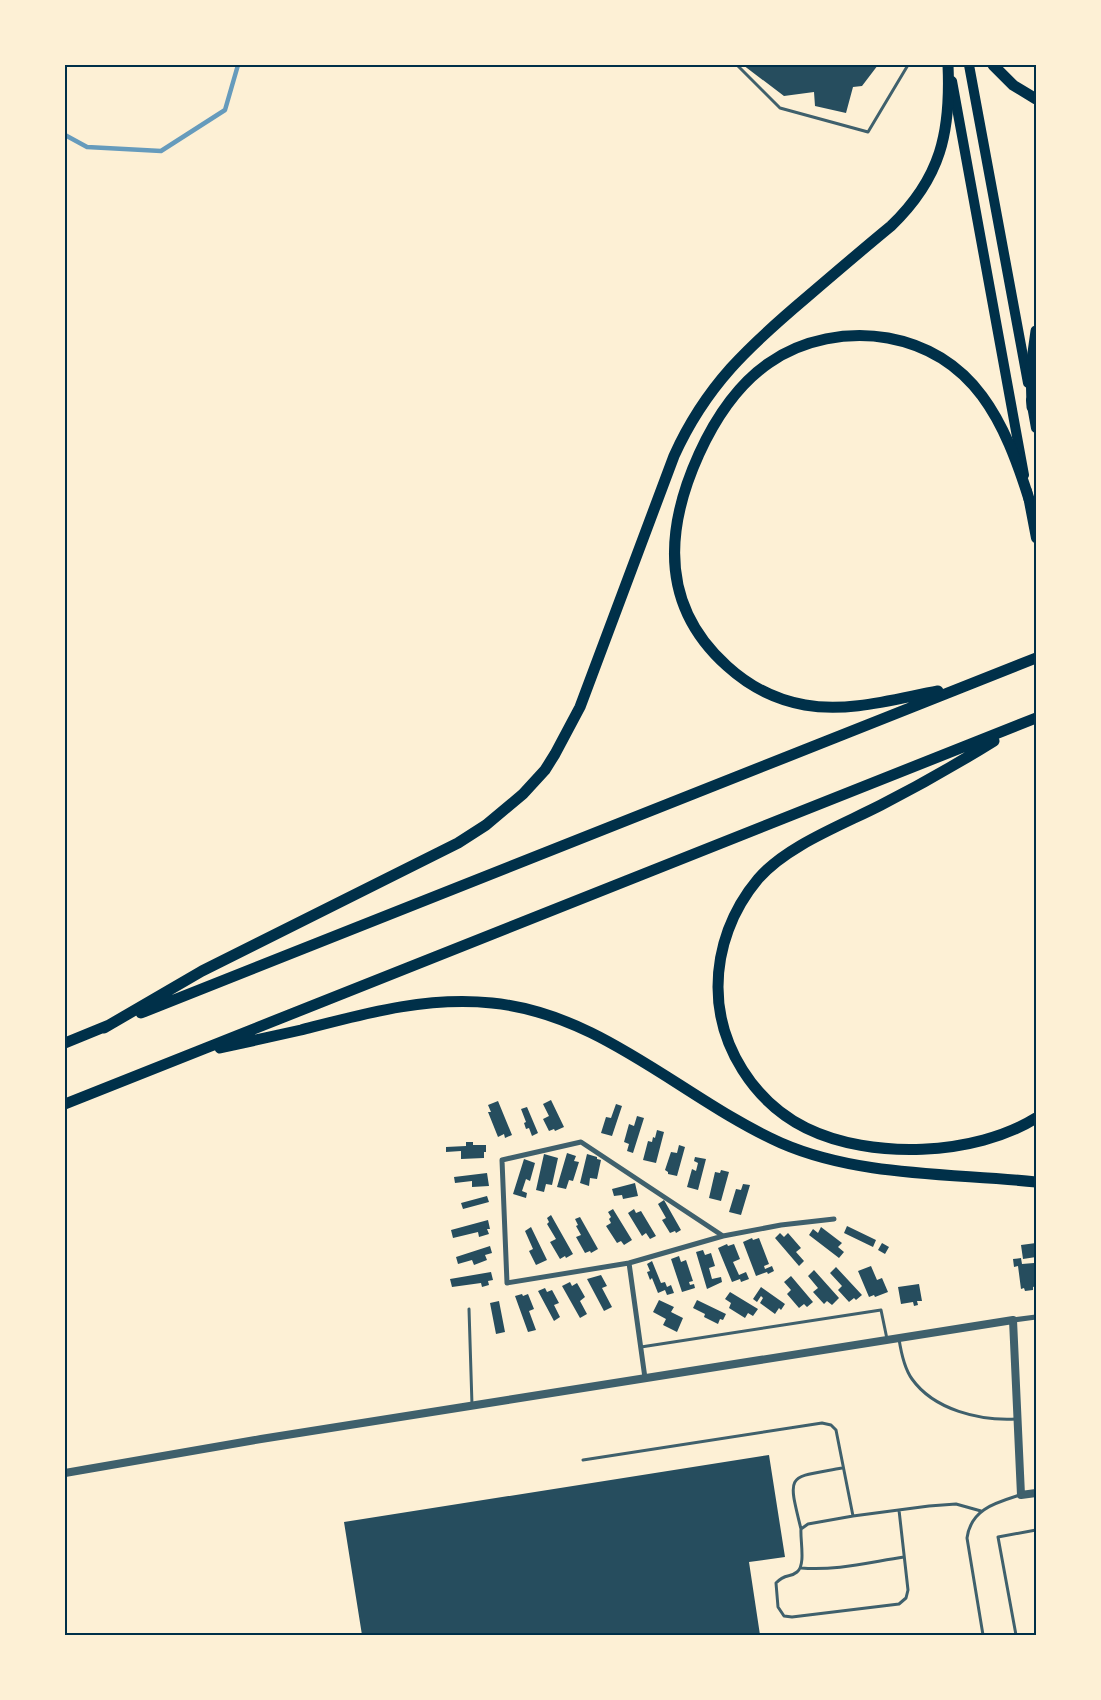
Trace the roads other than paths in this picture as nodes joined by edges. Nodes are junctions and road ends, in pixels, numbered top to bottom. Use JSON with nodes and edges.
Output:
{"nodes":[{"id":1,"x":737,"y":65,"type":"edge"},
{"id":2,"x":908,"y":65,"type":"edge"},
{"id":3,"x":948,"y":65,"type":"edge"},
{"id":4,"x":969,"y":65,"type":"edge"},
{"id":5,"x":993,"y":65,"type":"edge"},
{"id":6,"x":1036,"y":99,"type":"edge"},
{"id":7,"x":1036,"y":331,"type":"edge"},
{"id":8,"x":1032,"y":407,"type":"junction"},
{"id":9,"x":1036,"y":428,"type":"edge"},
{"id":10,"x":1029,"y":499,"type":"junction"},
{"id":11,"x":1036,"y":538,"type":"edge"},
{"id":12,"x":1036,"y":658,"type":"edge"},
{"id":13,"x":962,"y":687,"type":"junction"},
{"id":14,"x":1036,"y":718,"type":"edge"},
{"id":15,"x":1021,"y":724,"type":"junction"},
{"id":16,"x":104,"y":1028,"type":"junction"},
{"id":17,"x":65,"y":1043,"type":"edge"},
{"id":18,"x":187,"y":1055,"type":"junction"},
{"id":19,"x":65,"y":1104,"type":"edge"},
{"id":20,"x":1036,"y":1118,"type":"edge"},
{"id":21,"x":1036,"y":1182,"type":"edge"},
{"id":22,"x":834,"y":1219,"type":"dead end"},
{"id":23,"x":723,"y":1236,"type":"junction"},
{"id":24,"x":629,"y":1263,"type":"junction"},
{"id":25,"x":470,"y":1309,"type":"dead end"},
{"id":26,"x":1036,"y":1317,"type":"edge"},
{"id":27,"x":1013,"y":1320,"type":"junction"},
{"id":28,"x":898,"y":1338,"type":"junction"},
{"id":29,"x":887,"y":1340,"type":"junction"},
{"id":30,"x":641,"y":1347,"type":"junction"},
{"id":31,"x":645,"y":1378,"type":"junction"},
{"id":32,"x":472,"y":1406,"type":"junction"},
{"id":33,"x":1018,"y":1418,"type":"junction"},
{"id":34,"x":583,"y":1460,"type":"dead end"},
{"id":35,"x":842,"y":1468,"type":"junction"},
{"id":36,"x":65,"y":1473,"type":"edge"},
{"id":37,"x":1036,"y":1493,"type":"edge"},
{"id":38,"x":1021,"y":1495,"type":"junction"},
{"id":39,"x":900,"y":1510,"type":"junction"},
{"id":40,"x":981,"y":1511,"type":"junction"},
{"id":41,"x":853,"y":1516,"type":"junction"},
{"id":42,"x":801,"y":1529,"type":"junction"},
{"id":43,"x":1036,"y":1530,"type":"edge"},
{"id":44,"x":904,"y":1557,"type":"junction"},
{"id":45,"x":801,"y":1568,"type":"junction"},
{"id":46,"x":983,"y":1635,"type":"edge"},
{"id":47,"x":1016,"y":1635,"type":"edge"}],
"edges":[{"from":1,"to":2,"type":"lane"},
{"from":3,"to":10,"type":"main road"},
{"from":3,"to":16,"type":"highway"},
{"from":4,"to":8,"type":"main road"},
{"from":5,"to":6,"type":"highway"},
{"from":7,"to":8,"type":"highway"},
{"from":8,"to":9,"type":"main road"},
{"from":10,"to":11,"type":"main road"},
{"from":10,"to":13,"type":"highway"},
{"from":12,"to":13,"type":"highway"},
{"from":13,"to":16,"type":"highway"},
{"from":14,"to":15,"type":"highway"},
{"from":15,"to":18,"type":"highway"},
{"from":15,"to":20,"type":"highway"},
{"from":16,"to":17,"type":"highway"},
{"from":18,"to":19,"type":"highway"},
{"from":18,"to":21,"type":"highway"},
{"from":22,"to":23,"type":"street"},
{"from":23,"to":24,"type":"street"},
{"from":23,"to":24,"type":"street"},
{"from":24,"to":30,"type":"street"},
{"from":25,"to":32,"type":"lane"},
{"from":26,"to":27,"type":"street"},
{"from":27,"to":28,"type":"street"},
{"from":27,"to":33,"type":"street"},
{"from":28,"to":29,"type":"street"},
{"from":28,"to":33,"type":"lane"},
{"from":29,"to":30,"type":"lane"},
{"from":29,"to":31,"type":"street"},
{"from":30,"to":31,"type":"street"},
{"from":31,"to":32,"type":"street"},
{"from":32,"to":36,"type":"street"},
{"from":33,"to":38,"type":"street"},
{"from":34,"to":35,"type":"lane"},
{"from":35,"to":41,"type":"lane"},
{"from":35,"to":42,"type":"lane"},
{"from":37,"to":38,"type":"street"},
{"from":38,"to":40,"type":"lane"},
{"from":39,"to":40,"type":"lane"},
{"from":39,"to":41,"type":"lane"},
{"from":39,"to":44,"type":"lane"},
{"from":40,"to":46,"type":"lane"},
{"from":41,"to":42,"type":"lane"},
{"from":42,"to":45,"type":"lane"},
{"from":43,"to":47,"type":"lane"},
{"from":44,"to":45,"type":"lane"},
{"from":44,"to":45,"type":"lane"}]}
